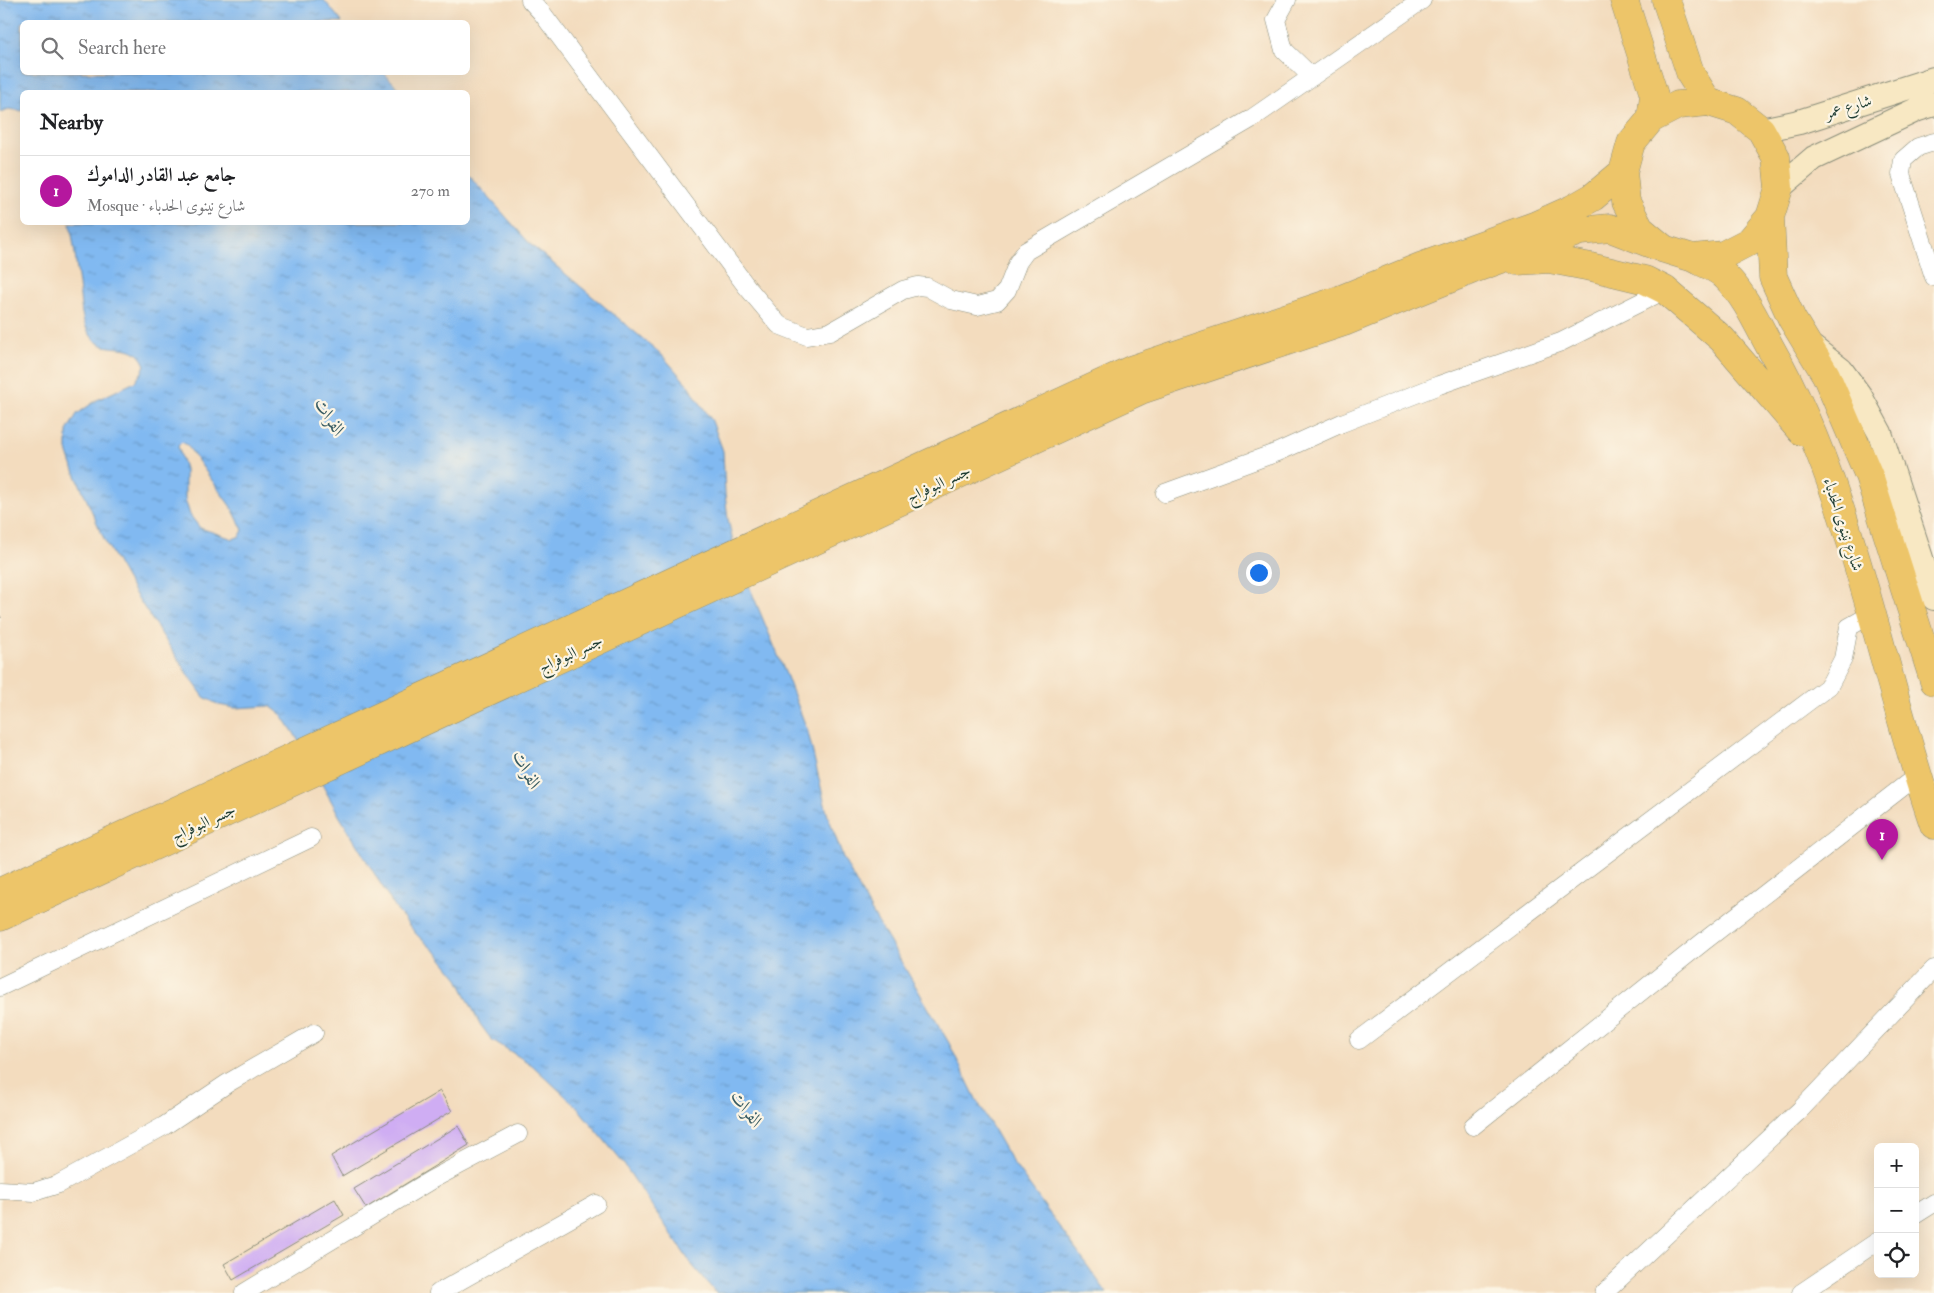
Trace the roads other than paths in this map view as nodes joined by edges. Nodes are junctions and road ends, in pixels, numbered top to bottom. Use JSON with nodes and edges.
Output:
{"nodes":[{"id":1,"x":530,"y":0,"type":"edge"},
{"id":2,"x":1287,"y":0,"type":"edge"},
{"id":3,"x":1422,"y":0,"type":"edge"},
{"id":4,"x":1624,"y":0,"type":"edge"},
{"id":5,"x":1666,"y":0,"type":"edge"},
{"id":6,"x":1312,"y":77,"type":"junction"},
{"id":7,"x":1934,"y":79,"type":"edge"},
{"id":8,"x":1708,"y":102,"type":"junction"},
{"id":9,"x":1934,"y":104,"type":"edge"},
{"id":10,"x":1651,"y":119,"type":"junction"},
{"id":11,"x":1761,"y":130,"type":"junction"},
{"id":12,"x":1934,"y":142,"type":"edge"},
{"id":13,"x":1622,"y":172,"type":"junction"},
{"id":14,"x":1779,"y":188,"type":"junction"},
{"id":15,"x":1770,"y":217,"type":"junction"},
{"id":16,"x":1664,"y":249,"type":"junction"},
{"id":17,"x":1693,"y":258,"type":"junction"},
{"id":18,"x":1493,"y":262,"type":"junction"},
{"id":19,"x":1934,"y":277,"type":"edge"},
{"id":20,"x":1665,"y":290,"type":"junction"},
{"id":21,"x":1807,"y":344,"type":"junction"},
{"id":22,"x":1137,"y":379,"type":"junction"},
{"id":23,"x":1823,"y":456,"type":"junction"},
{"id":24,"x":1165,"y":493,"type":"dead end"},
{"id":25,"x":1928,"y":554,"type":"edge"},
{"id":26,"x":1934,"y":598,"type":"edge"},
{"id":27,"x":1872,"y":614,"type":"junction"},
{"id":28,"x":1934,"y":681,"type":"edge"},
{"id":29,"x":1918,"y":775,"type":"junction"},
{"id":30,"x":1934,"y":825,"type":"edge"},
{"id":31,"x":311,"y":838,"type":"dead end"},
{"id":32,"x":29,"y":891,"type":"junction"},
{"id":33,"x":0,"y":892,"type":"edge"},
{"id":34,"x":0,"y":917,"type":"edge"},
{"id":35,"x":1934,"y":969,"type":"edge"},
{"id":36,"x":0,"y":987,"type":"edge"},
{"id":37,"x":314,"y":1033,"type":"dead end"},
{"id":38,"x":1359,"y":1040,"type":"dead end"},
{"id":39,"x":1473,"y":1126,"type":"dead end"},
{"id":40,"x":518,"y":1134,"type":"dead end"},
{"id":41,"x":0,"y":1190,"type":"edge"},
{"id":42,"x":1934,"y":1203,"type":"edge"},
{"id":43,"x":596,"y":1204,"type":"dead end"},
{"id":44,"x":1919,"y":1212,"type":"edge"},
{"id":45,"x":1874,"y":1244,"type":"edge"},
{"id":46,"x":244,"y":1293,"type":"edge"},
{"id":47,"x":438,"y":1293,"type":"edge"},
{"id":48,"x":1604,"y":1293,"type":"edge"},
{"id":49,"x":1801,"y":1293,"type":"edge"}],
"edges":[{"from":1,"to":6,"type":"street"},
{"from":2,"to":6,"type":"street"},
{"from":3,"to":6,"type":"street"},
{"from":4,"to":10,"type":"main road"},
{"from":5,"to":8,"type":"main road"},
{"from":7,"to":11,"type":"main road","name":"شارع عمر"},
{"from":8,"to":10,"type":"main road"},
{"from":8,"to":11,"type":"main road"},
{"from":9,"to":14,"type":"main road","name":"شارع عمر"},
{"from":10,"to":13,"type":"main road"},
{"from":11,"to":14,"type":"main road"},
{"from":12,"to":19,"type":"street"},
{"from":13,"to":16,"type":"main road"},
{"from":13,"to":22,"type":"main road"},
{"from":14,"to":15,"type":"main road"},
{"from":15,"to":17,"type":"main road"},
{"from":15,"to":21,"type":"main road"},
{"from":16,"to":17,"type":"main road"},
{"from":16,"to":18,"type":"main road"},
{"from":17,"to":23,"type":"main road","name":"شارع نينوى الحدباء"},
{"from":18,"to":20,"type":"main road"},
{"from":18,"to":22,"type":"main road"},
{"from":20,"to":23,"type":"main road"},
{"from":20,"to":24,"type":"street"},
{"from":21,"to":25,"type":"main road"},
{"from":21,"to":28,"type":"main road"},
{"from":22,"to":32,"type":"main road","name":"جسر البوفراج"},
{"from":23,"to":27,"type":"main road","name":"شارع نينوى الحدباء"},
{"from":25,"to":26,"type":"main road"},
{"from":27,"to":29,"type":"main road","name":"شارع نينوى الحدباء"},
{"from":27,"to":38,"type":"street"},
{"from":29,"to":30,"type":"main road","name":"شارع نينوى الحدباء"},
{"from":29,"to":39,"type":"street"},
{"from":31,"to":36,"type":"street"},
{"from":32,"to":33,"type":"main road","name":"جسر البوفراج"},
{"from":32,"to":34,"type":"main road","name":"جسر البوفراج"},
{"from":35,"to":48,"type":"street"},
{"from":37,"to":41,"type":"street"},
{"from":40,"to":46,"type":"street"},
{"from":42,"to":44,"type":"street"},
{"from":43,"to":47,"type":"street"},
{"from":45,"to":49,"type":"street"}]}
